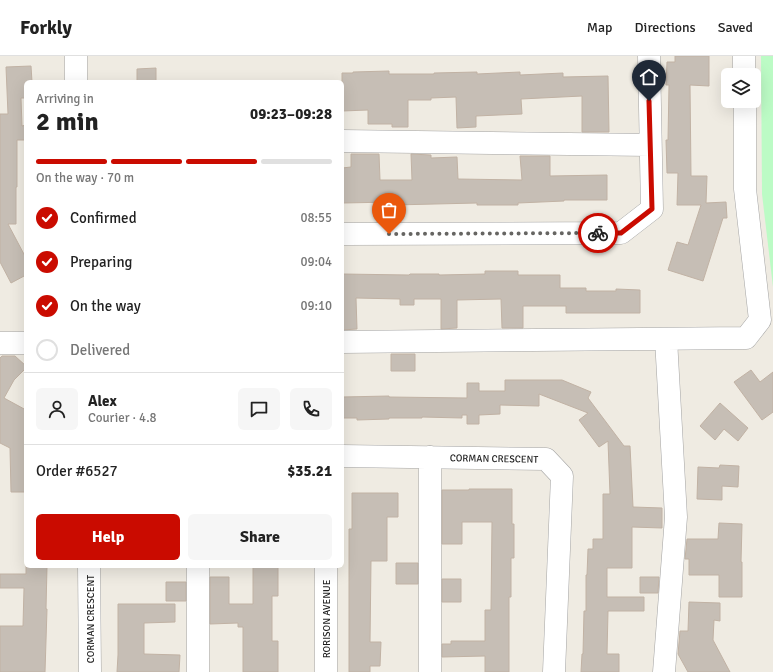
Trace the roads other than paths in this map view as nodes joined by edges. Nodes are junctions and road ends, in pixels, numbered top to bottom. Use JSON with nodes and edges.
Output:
{"nodes":[{"id":1,"x":76,"y":56,"type":"edge"},
{"id":2,"x":649,"y":56,"type":"edge"},
{"id":3,"x":744,"y":56,"type":"edge"},
{"id":4,"x":744,"y":68,"type":"edge"},
{"id":5,"x":76,"y":80,"type":"edge"},
{"id":6,"x":745,"y":108,"type":"edge"},
{"id":7,"x":344,"y":141,"type":"edge"},
{"id":8,"x":650,"y":145,"type":"junction"},
{"id":9,"x":344,"y":234,"type":"edge"},
{"id":10,"x":666,"y":339,"type":"junction"},
{"id":11,"x":344,"y":342,"type":"edge"},
{"id":12,"x":0,"y":343,"type":"edge"},
{"id":13,"x":24,"y":343,"type":"edge"},
{"id":14,"x":344,"y":456,"type":"edge"},
{"id":15,"x":430,"y":457,"type":"junction"},
{"id":16,"x":89,"y":568,"type":"edge"},
{"id":17,"x":198,"y":568,"type":"edge"},
{"id":18,"x":326,"y":568,"type":"edge"},
{"id":19,"x":90,"y":672,"type":"edge"},
{"id":20,"x":198,"y":672,"type":"edge"},
{"id":21,"x":326,"y":672,"type":"edge"},
{"id":22,"x":430,"y":672,"type":"edge"},
{"id":23,"x":554,"y":672,"type":"edge"},
{"id":24,"x":664,"y":672,"type":"edge"}],
"edges":[{"from":1,"to":5,"type":"street"},
{"from":2,"to":8,"type":"street"},
{"from":3,"to":4,"type":"street"},
{"from":6,"to":10,"type":"street"},
{"from":7,"to":8,"type":"street"},
{"from":8,"to":9,"type":"street"},
{"from":10,"to":11,"type":"street"},
{"from":10,"to":24,"type":"street"},
{"from":12,"to":13,"type":"street"},
{"from":14,"to":15,"type":"street","name":"CORMAN CRESCENT"},
{"from":15,"to":22,"type":"street"},
{"from":15,"to":23,"type":"street","name":"CORMAN CRESCENT"},
{"from":16,"to":19,"type":"street","name":"CORMAN CRESCENT"},
{"from":17,"to":20,"type":"street"},
{"from":18,"to":21,"type":"street","name":"RORISON AVENUE"}]}
